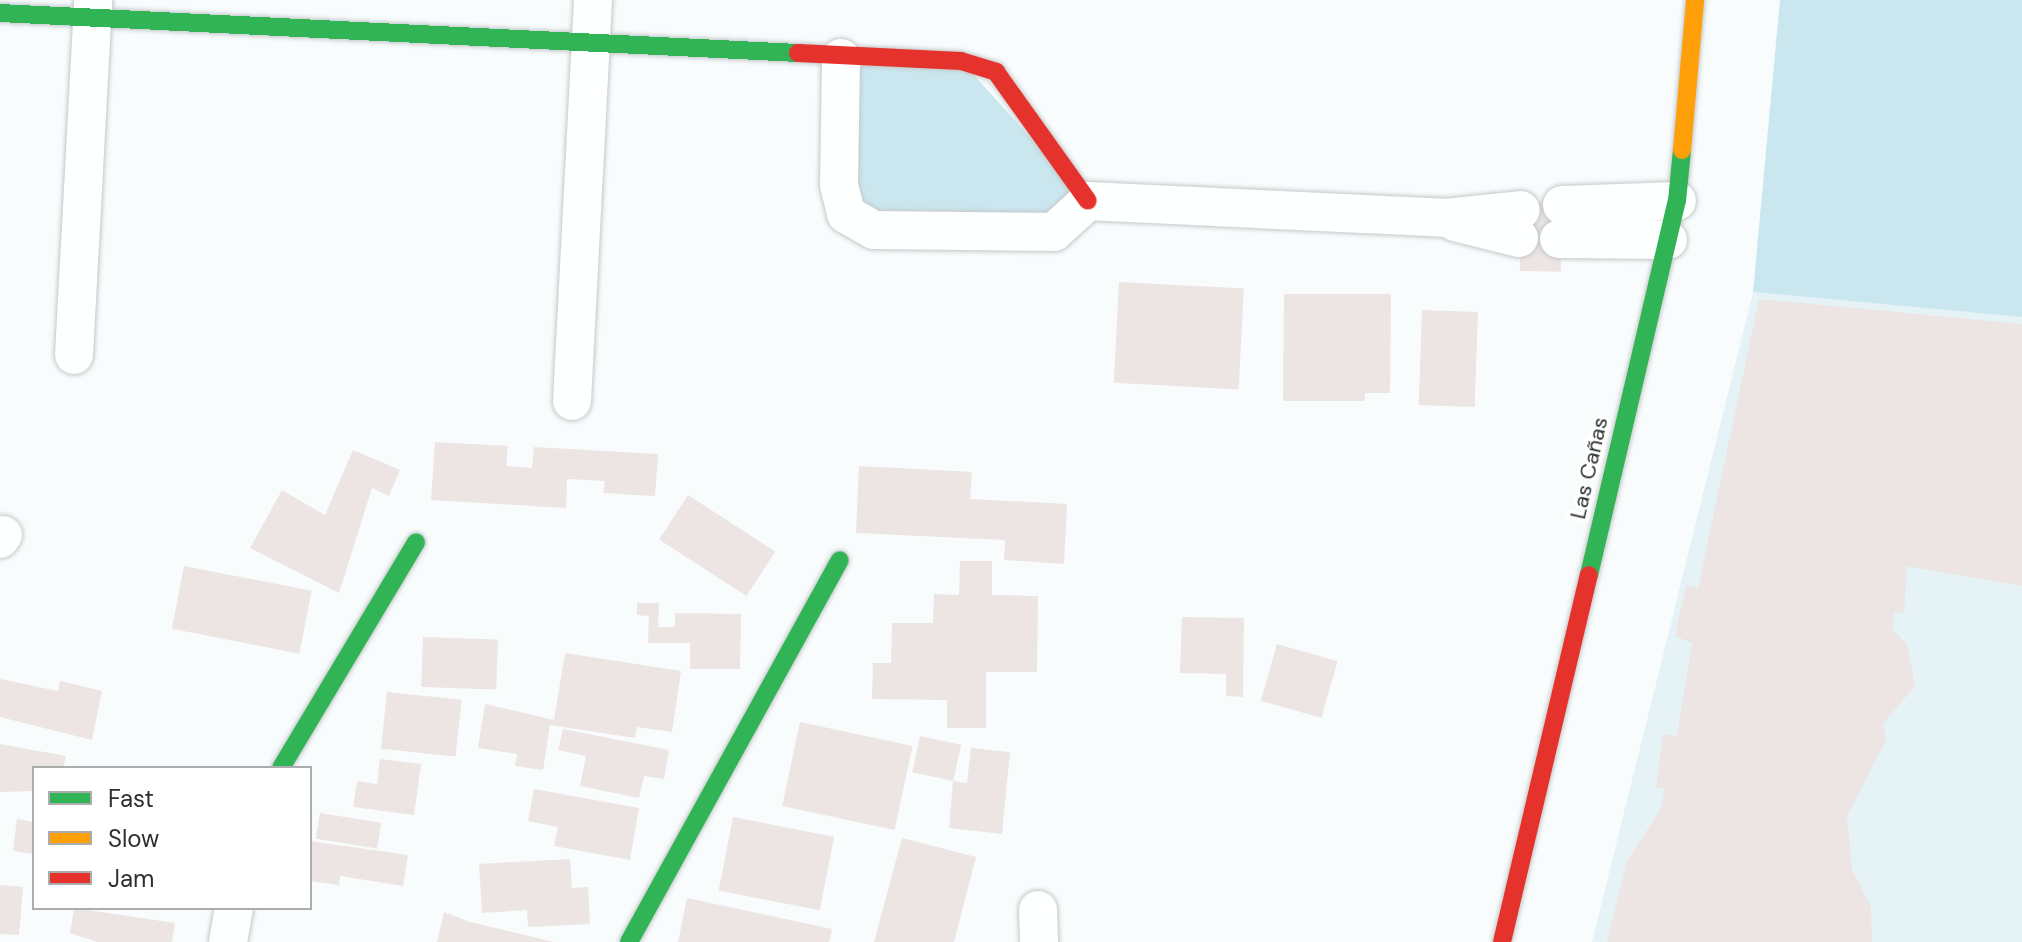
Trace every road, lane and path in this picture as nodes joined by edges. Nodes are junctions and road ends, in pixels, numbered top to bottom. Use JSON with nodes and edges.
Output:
{"nodes":[{"id":1,"x":593,"y":0,"type":"edge"},
{"id":2,"x":1695,"y":0,"type":"edge"},
{"id":3,"x":93,"y":9,"type":"edge"},
{"id":4,"x":0,"y":13,"type":"edge"},
{"id":5,"x":591,"y":44,"type":"junction"},
{"id":6,"x":841,"y":58,"type":"junction"},
{"id":7,"x":1603,"y":199,"type":"junction"},
{"id":8,"x":1088,"y":201,"type":"junction"},
{"id":9,"x":1677,"y":201,"type":"junction"},
{"id":10,"x":1520,"y":224,"type":"dead end"},
{"id":11,"x":1602,"y":237,"type":"junction"},
{"id":12,"x":1668,"y":240,"type":"junction"},
{"id":13,"x":74,"y":355,"type":"dead end"},
{"id":14,"x":572,"y":401,"type":"dead end"},
{"id":15,"x":416,"y":542,"type":"dead end"},
{"id":16,"x":840,"y":560,"type":"dead end"},
{"id":17,"x":282,"y":766,"type":"edge"},
{"id":18,"x":234,"y":910,"type":"edge"},
{"id":19,"x":228,"y":942,"type":"edge"},
{"id":20,"x":629,"y":942,"type":"edge"},
{"id":21,"x":1502,"y":942,"type":"edge"}],
"edges":[{"from":1,"to":5,"type":"street"},
{"from":2,"to":9,"type":"street","name":"Las Cañas"},
{"from":3,"to":4,"type":"street"},
{"from":3,"to":5,"type":"street"},
{"from":3,"to":13,"type":"street"},
{"from":5,"to":6,"type":"street"},
{"from":5,"to":14,"type":"street"},
{"from":6,"to":8,"type":"street"},
{"from":6,"to":8,"type":"street"},
{"from":7,"to":9,"type":"street"},
{"from":7,"to":11,"type":"street"},
{"from":7,"to":11,"type":"street"},
{"from":8,"to":10,"type":"street"},
{"from":9,"to":12,"type":"street","name":"Las Cañas"},
{"from":11,"to":12,"type":"street"},
{"from":12,"to":21,"type":"street","name":"Las Cañas"},
{"from":15,"to":17,"type":"street"},
{"from":16,"to":20,"type":"street"},
{"from":18,"to":19,"type":"street"}]}
